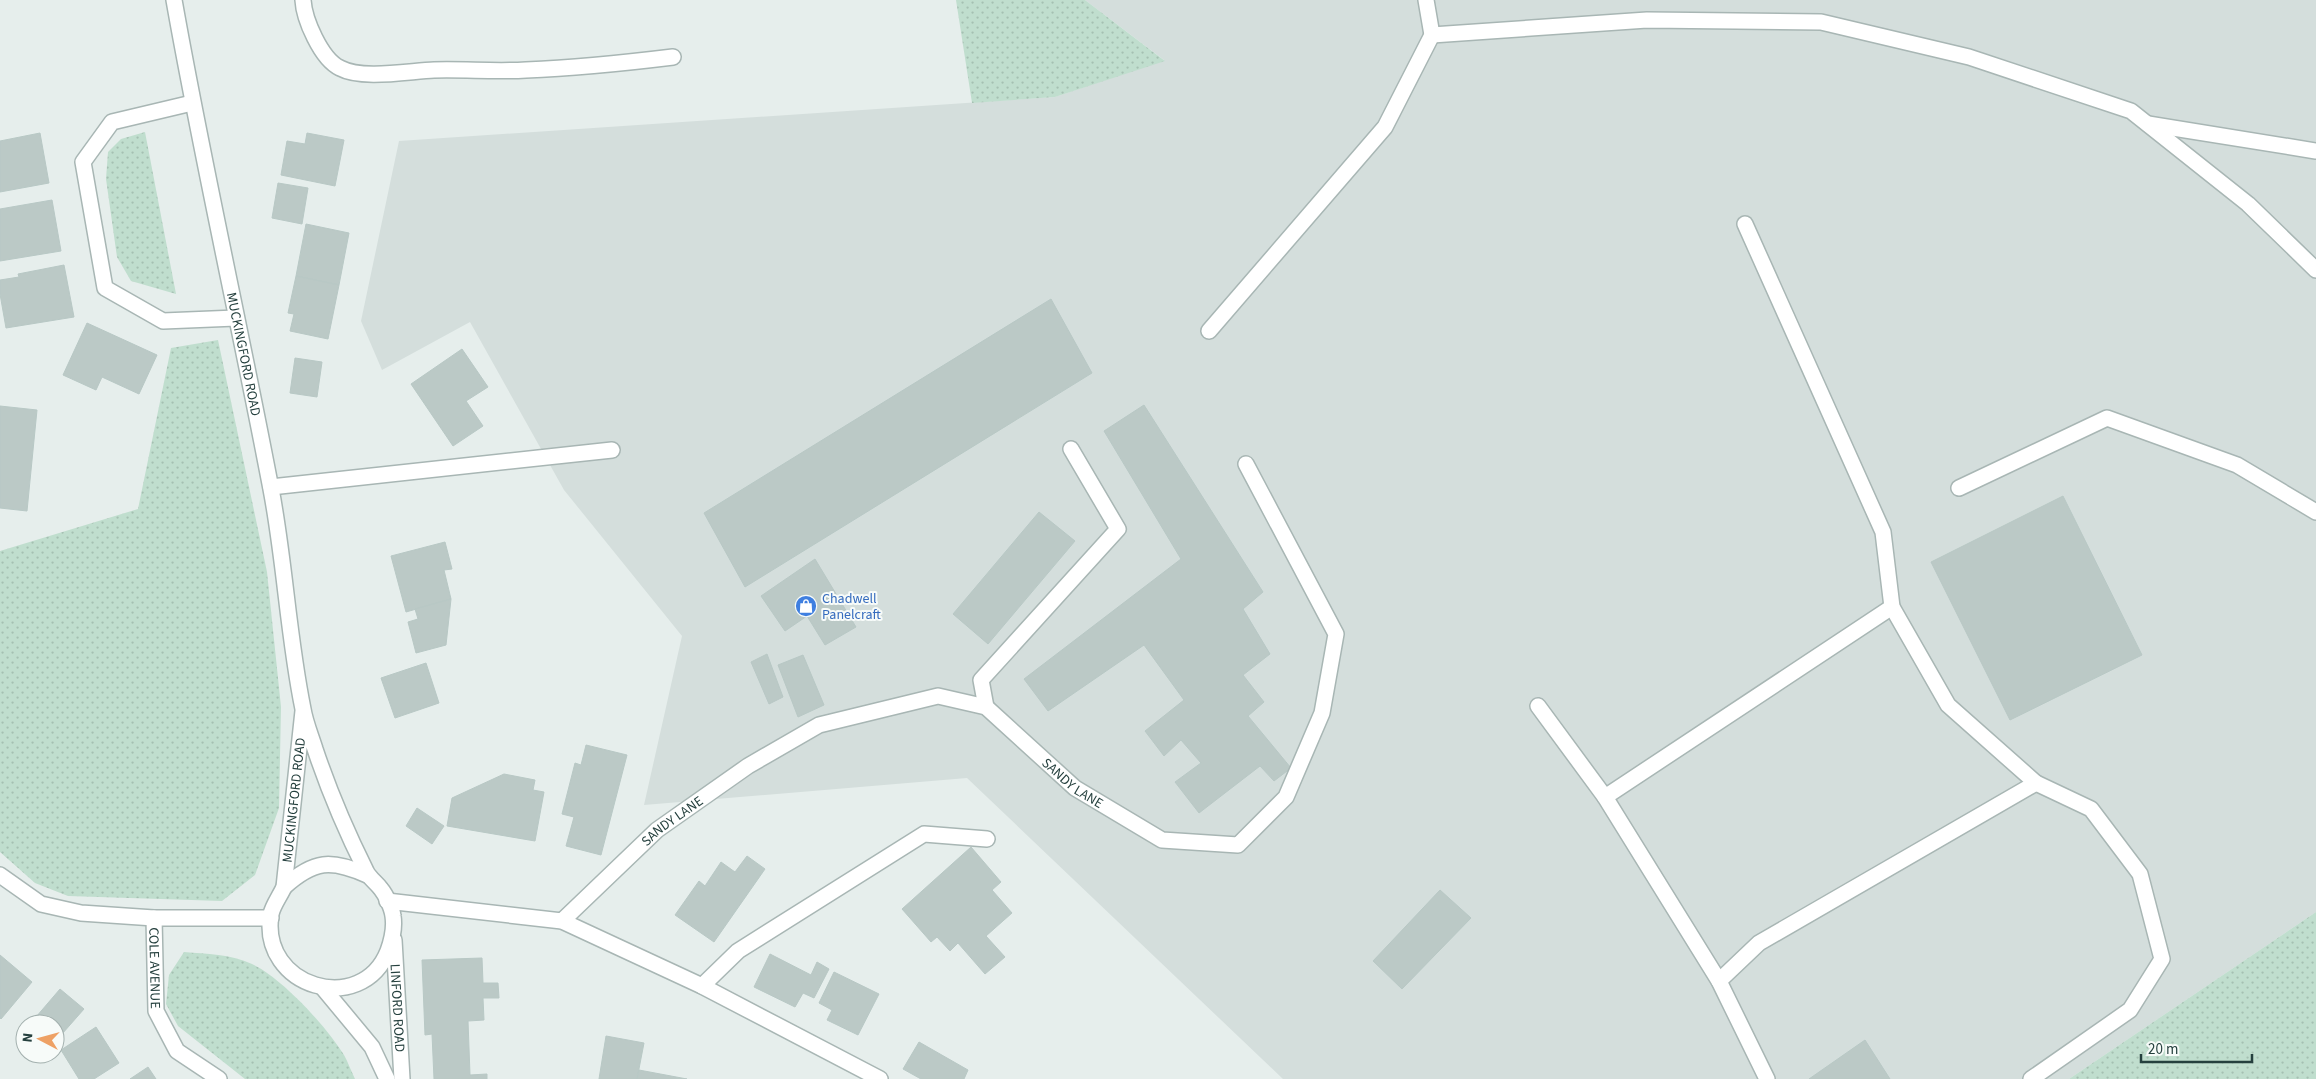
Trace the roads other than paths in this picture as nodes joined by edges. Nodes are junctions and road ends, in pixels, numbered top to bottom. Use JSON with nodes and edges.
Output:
{"nodes":[{"id":1,"x":174,"y":0,"type":"edge"},
{"id":2,"x":303,"y":0,"type":"edge"},
{"id":3,"x":1426,"y":0,"type":"edge"},
{"id":4,"x":1432,"y":35,"type":"junction"},
{"id":5,"x":673,"y":57,"type":"dead end"},
{"id":6,"x":192,"y":103,"type":"junction"},
{"id":7,"x":2147,"y":124,"type":"junction"},
{"id":8,"x":2316,"y":151,"type":"edge"},
{"id":9,"x":1745,"y":224,"type":"dead end"},
{"id":10,"x":2316,"y":270,"type":"edge"},
{"id":11,"x":236,"y":318,"type":"junction"},
{"id":12,"x":1209,"y":331,"type":"dead end"},
{"id":13,"x":612,"y":450,"type":"dead end"},
{"id":14,"x":1071,"y":450,"type":"dead end"},
{"id":15,"x":1246,"y":464,"type":"dead end"},
{"id":16,"x":271,"y":487,"type":"junction"},
{"id":17,"x":1959,"y":488,"type":"dead end"},
{"id":18,"x":2316,"y":512,"type":"edge"},
{"id":19,"x":1892,"y":607,"type":"junction"},
{"id":20,"x":1538,"y":706,"type":"dead end"},
{"id":21,"x":986,"y":708,"type":"junction"},
{"id":22,"x":303,"y":711,"type":"junction"},
{"id":23,"x":2036,"y":783,"type":"junction"},
{"id":24,"x":1605,"y":797,"type":"junction"},
{"id":25,"x":987,"y":839,"type":"dead end"},
{"id":26,"x":0,"y":874,"type":"edge"},
{"id":27,"x":368,"y":875,"type":"junction"},
{"id":28,"x":284,"y":887,"type":"junction"},
{"id":29,"x":387,"y":901,"type":"junction"},
{"id":30,"x":154,"y":918,"type":"junction"},
{"id":31,"x":271,"y":918,"type":"junction"},
{"id":32,"x":562,"y":920,"type":"junction"},
{"id":33,"x":393,"y":936,"type":"junction"},
{"id":34,"x":1719,"y":981,"type":"junction"},
{"id":35,"x":702,"y":986,"type":"junction"},
{"id":36,"x":324,"y":988,"type":"junction"},
{"id":37,"x":219,"y":1079,"type":"edge"},
{"id":38,"x":387,"y":1079,"type":"edge"},
{"id":39,"x":402,"y":1079,"type":"edge"},
{"id":40,"x":880,"y":1079,"type":"edge"},
{"id":41,"x":1767,"y":1079,"type":"edge"},
{"id":42,"x":2031,"y":1079,"type":"edge"}],
"edges":[{"from":1,"to":6,"type":"street","name":"MUCKINGFORD ROAD"},
{"from":2,"to":5,"type":"street"},
{"from":3,"to":4,"type":"street"},
{"from":4,"to":7,"type":"street"},
{"from":4,"to":12,"type":"street"},
{"from":6,"to":11,"type":"street","name":"MUCKINGFORD ROAD"},
{"from":6,"to":11,"type":"street"},
{"from":7,"to":8,"type":"street"},
{"from":7,"to":10,"type":"street"},
{"from":9,"to":19,"type":"street"},
{"from":11,"to":16,"type":"street","name":"MUCKINGFORD ROAD"},
{"from":13,"to":16,"type":"street"},
{"from":14,"to":21,"type":"street"},
{"from":15,"to":21,"type":"street","name":"SANDY LANE"},
{"from":16,"to":22,"type":"street","name":"MUCKINGFORD ROAD"},
{"from":17,"to":18,"type":"street"},
{"from":19,"to":23,"type":"street"},
{"from":19,"to":24,"type":"street"},
{"from":20,"to":24,"type":"street"},
{"from":21,"to":32,"type":"street","name":"SANDY LANE"},
{"from":22,"to":27,"type":"street","name":"MUCKINGFORD ROAD"},
{"from":22,"to":28,"type":"street","name":"MUCKINGFORD ROAD"},
{"from":23,"to":34,"type":"street"},
{"from":23,"to":42,"type":"street"},
{"from":24,"to":34,"type":"street"},
{"from":25,"to":35,"type":"street"},
{"from":26,"to":30,"type":"street","name":"COLE AVENUE"},
{"from":27,"to":28,"type":"street","name":"MUCKINGFORD ROAD"},
{"from":27,"to":29,"type":"street","name":"MUCKINGFORD ROAD"},
{"from":28,"to":31,"type":"street","name":"MUCKINGFORD ROAD"},
{"from":29,"to":32,"type":"street"},
{"from":29,"to":33,"type":"street","name":"MUCKINGFORD ROAD"},
{"from":30,"to":31,"type":"street","name":"COLE AVENUE"},
{"from":30,"to":37,"type":"street","name":"COLE AVENUE"},
{"from":31,"to":36,"type":"street","name":"MUCKINGFORD ROAD"},
{"from":32,"to":35,"type":"street"},
{"from":33,"to":36,"type":"street","name":"MUCKINGFORD ROAD"},
{"from":33,"to":39,"type":"street","name":"LINFORD ROAD"},
{"from":34,"to":41,"type":"street"},
{"from":35,"to":40,"type":"street"},
{"from":36,"to":38,"type":"street","name":"LINFORD ROAD"}]}
